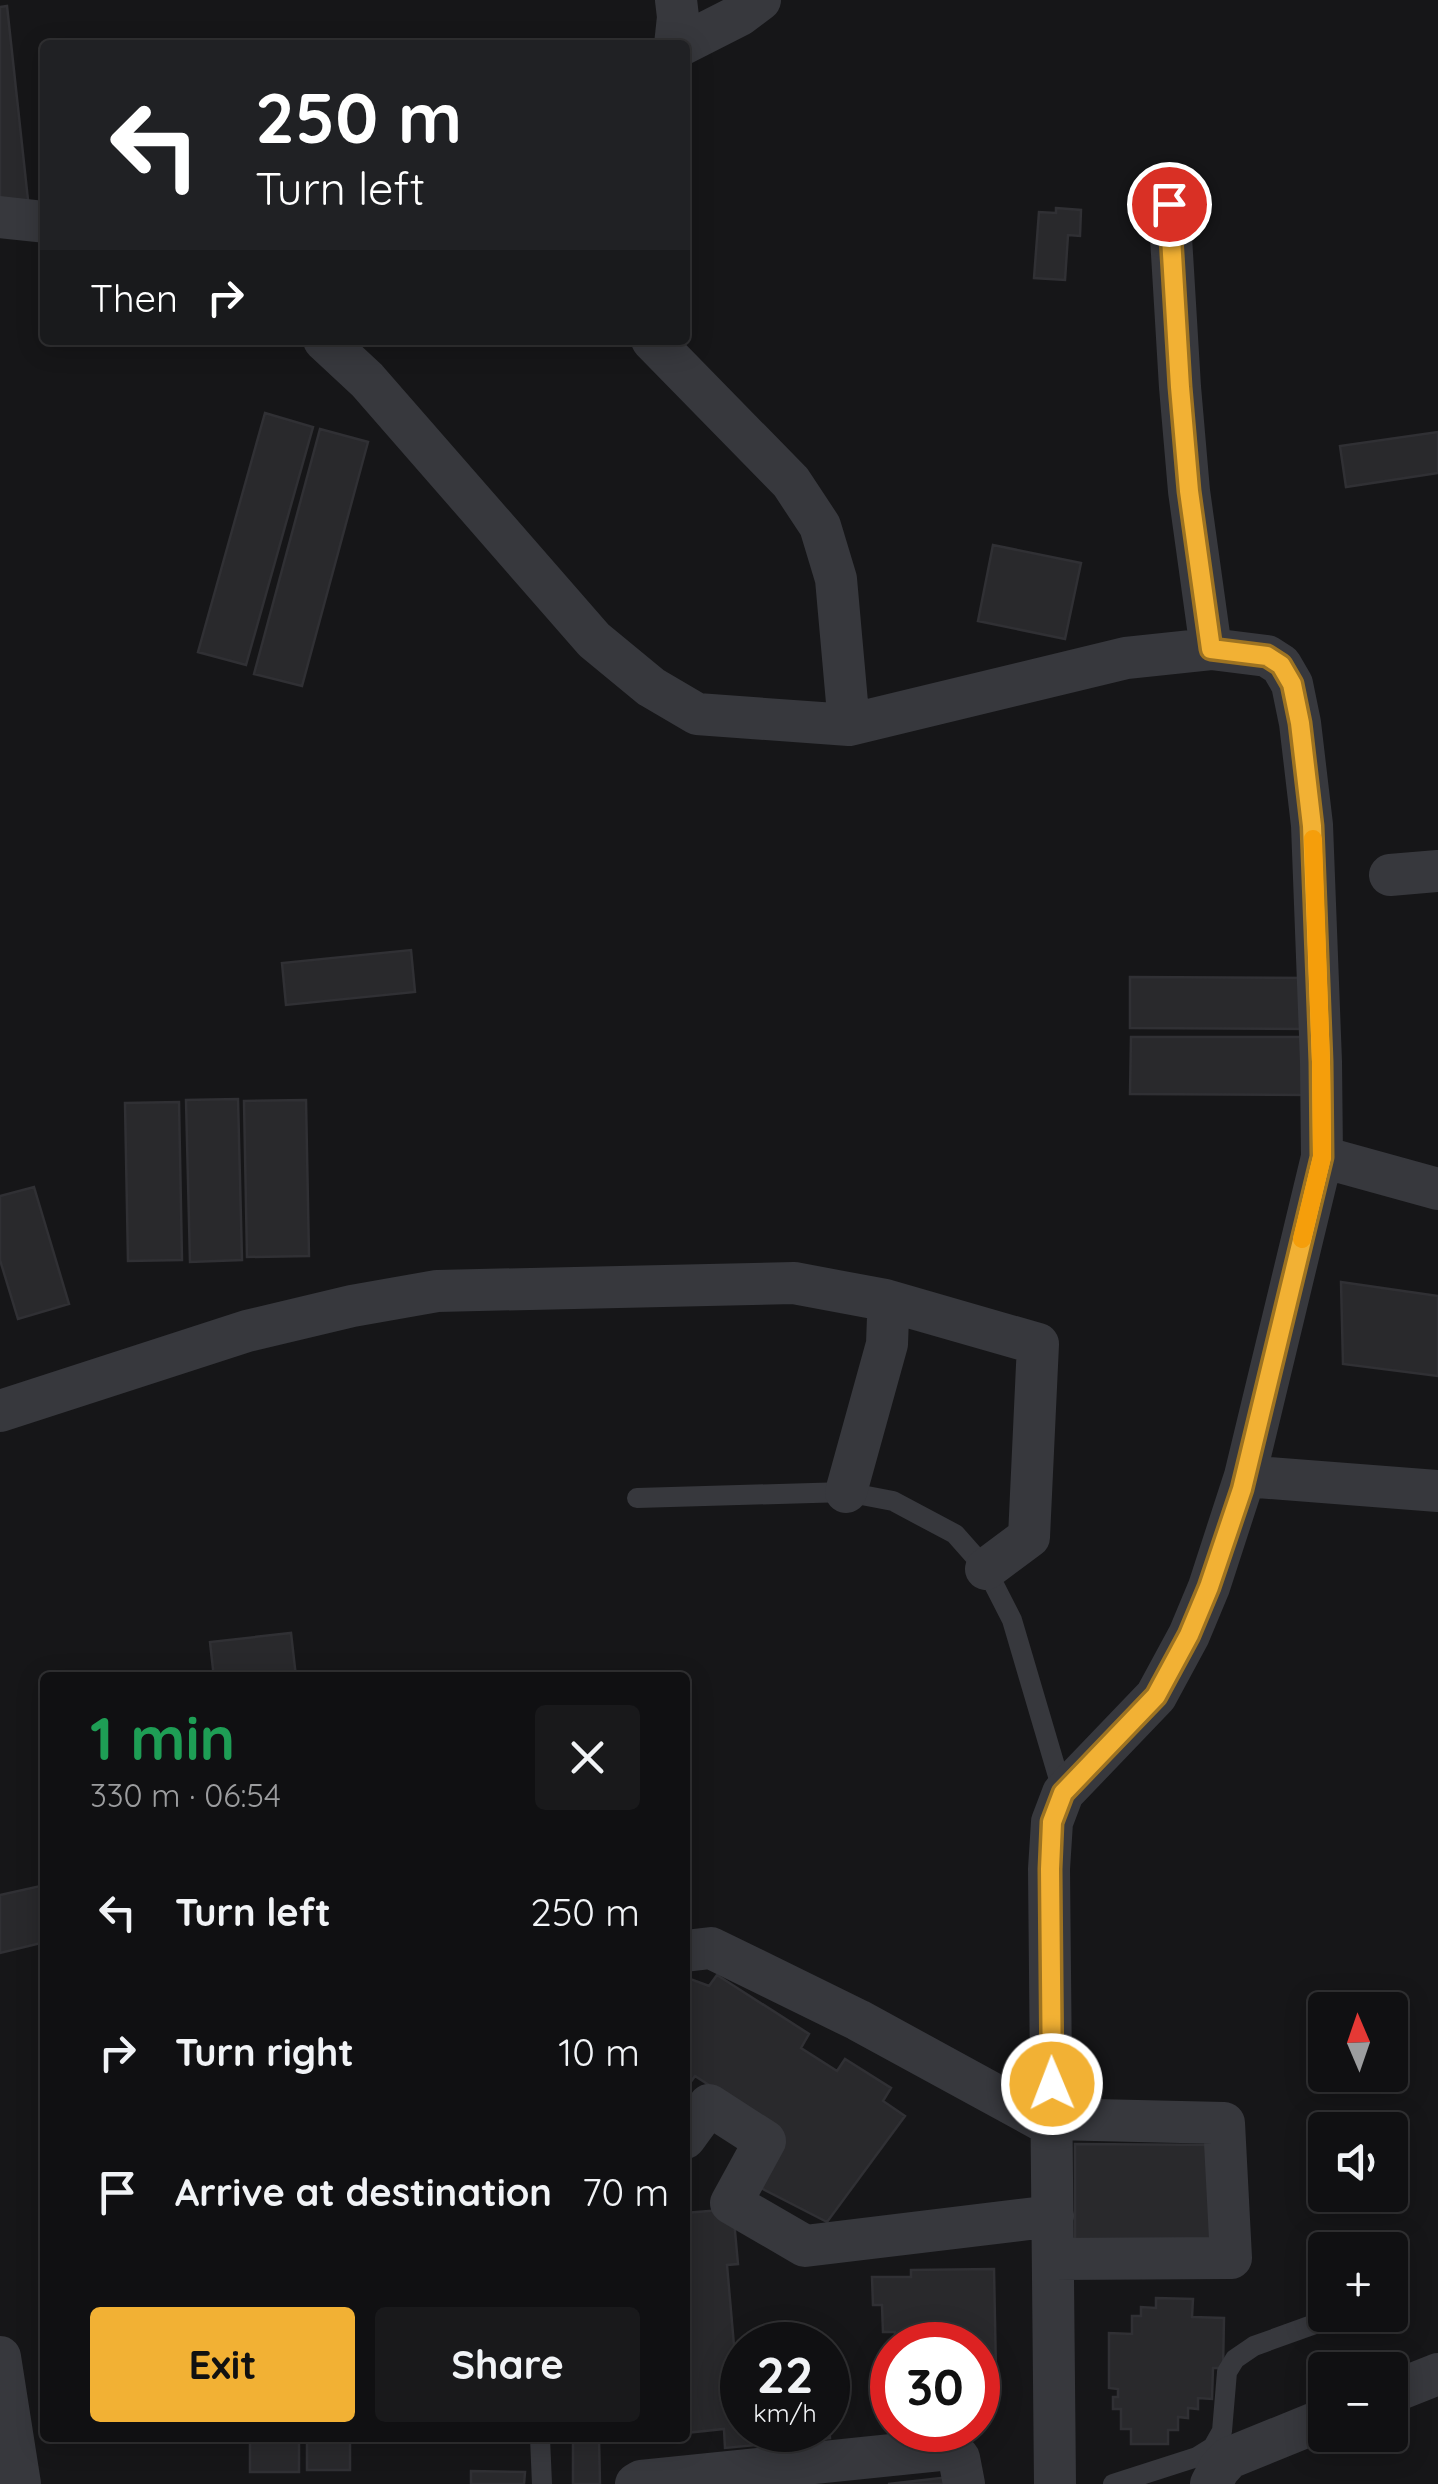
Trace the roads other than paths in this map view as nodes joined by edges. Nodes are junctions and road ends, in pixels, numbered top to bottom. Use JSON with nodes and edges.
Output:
{"nodes":[{"id":1,"x":676,"y":0,"type":"edge"},
{"id":2,"x":760,"y":0,"type":"edge"},
{"id":3,"x":678,"y":40,"type":"edge"},
{"id":4,"x":688,"y":40,"type":"edge"},
{"id":5,"x":1169,"y":204,"type":"dead end"},
{"id":6,"x":0,"y":218,"type":"edge"},
{"id":7,"x":40,"y":222,"type":"edge"},
{"id":8,"x":329,"y":345,"type":"edge"},
{"id":9,"x":657,"y":345,"type":"edge"},
{"id":10,"x":1211,"y":649,"type":"junction"},
{"id":11,"x":849,"y":725,"type":"junction"},
{"id":12,"x":1438,"y":871,"type":"edge"},
{"id":13,"x":1390,"y":876,"type":"dead end"},
{"id":14,"x":1322,"y":1157,"type":"junction"},
{"id":15,"x":1438,"y":1189,"type":"edge"},
{"id":16,"x":885,"y":1300,"type":"junction"},
{"id":17,"x":0,"y":1412,"type":"edge"},
{"id":18,"x":1245,"y":1476,"type":"junction"},
{"id":19,"x":846,"y":1492,"type":"junction"},
{"id":20,"x":1438,"y":1492,"type":"edge"},
{"id":21,"x":637,"y":1498,"type":"dead end"},
{"id":22,"x":986,"y":1569,"type":"junction"},
{"id":23,"x":1063,"y":1793,"type":"junction"},
{"id":24,"x":690,"y":1950,"type":"edge"},
{"id":25,"x":1052,"y":2123,"type":"junction"},
{"id":26,"x":690,"y":2131,"type":"edge"},
{"id":27,"x":1053,"y":2216,"type":"junction"},
{"id":28,"x":1053,"y":2259,"type":"junction"},
{"id":29,"x":1308,"y":2327,"type":"edge"},
{"id":30,"x":0,"y":2358,"type":"edge"},
{"id":31,"x":1438,"y":2374,"type":"edge"},
{"id":32,"x":1408,"y":2386,"type":"edge"},
{"id":33,"x":1308,"y":2426,"type":"edge"},
{"id":34,"x":540,"y":2442,"type":"edge"},
{"id":35,"x":20,"y":2484,"type":"edge"},
{"id":36,"x":542,"y":2484,"type":"edge"},
{"id":37,"x":636,"y":2484,"type":"edge"},
{"id":38,"x":964,"y":2484,"type":"edge"},
{"id":39,"x":1056,"y":2484,"type":"edge"},
{"id":40,"x":1113,"y":2484,"type":"edge"},
{"id":41,"x":1211,"y":2484,"type":"edge"}],
"edges":[{"from":1,"to":3,"type":"street"},
{"from":2,"to":4,"type":"street"},
{"from":5,"to":10,"type":"street"},
{"from":6,"to":7,"type":"street"},
{"from":8,"to":11,"type":"street"},
{"from":9,"to":11,"type":"street"},
{"from":10,"to":11,"type":"street"},
{"from":10,"to":14,"type":"street"},
{"from":12,"to":13,"type":"street"},
{"from":14,"to":15,"type":"street"},
{"from":14,"to":18,"type":"street"},
{"from":16,"to":17,"type":"street"},
{"from":16,"to":19,"type":"street"},
{"from":16,"to":22,"type":"street"},
{"from":18,"to":20,"type":"street"},
{"from":18,"to":23,"type":"street"},
{"from":19,"to":21,"type":"lane"},
{"from":19,"to":22,"type":"lane"},
{"from":22,"to":23,"type":"lane"},
{"from":23,"to":25,"type":"street"},
{"from":24,"to":25,"type":"street"},
{"from":25,"to":27,"type":"street"},
{"from":25,"to":28,"type":"street"},
{"from":26,"to":27,"type":"street"},
{"from":27,"to":28,"type":"street"},
{"from":28,"to":39,"type":"street"},
{"from":29,"to":40,"type":"lane"},
{"from":30,"to":35,"type":"street"},
{"from":31,"to":32,"type":"street"},
{"from":33,"to":41,"type":"street"},
{"from":34,"to":36,"type":"lane"},
{"from":37,"to":38,"type":"street"}]}
